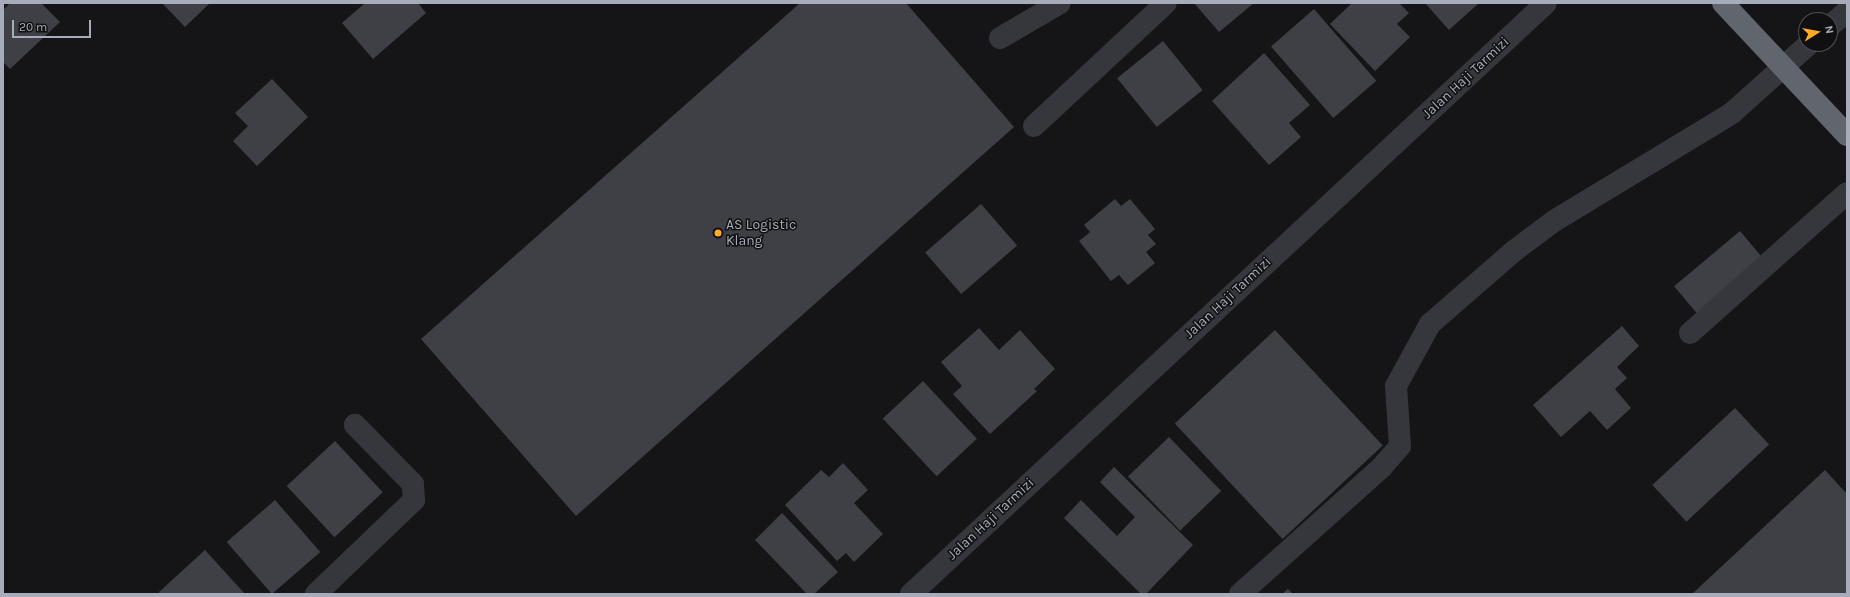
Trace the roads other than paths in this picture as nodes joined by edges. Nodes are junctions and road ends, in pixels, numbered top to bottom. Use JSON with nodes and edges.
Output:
{"nodes":[{"id":1,"x":1060,"y":3,"type":"edge"},
{"id":2,"x":1166,"y":3,"type":"edge"},
{"id":3,"x":1546,"y":3,"type":"edge"},
{"id":4,"x":1724,"y":3,"type":"edge"},
{"id":5,"x":1847,"y":11,"type":"edge"},
{"id":6,"x":1838,"y":19,"type":"edge"},
{"id":7,"x":1000,"y":38,"type":"dead end"},
{"id":8,"x":1797,"y":56,"type":"edge"},
{"id":9,"x":1034,"y":126,"type":"dead end"},
{"id":10,"x":1847,"y":135,"type":"edge"},
{"id":11,"x":1847,"y":193,"type":"edge"},
{"id":12,"x":1690,"y":332,"type":"dead end"},
{"id":13,"x":355,"y":425,"type":"dead end"},
{"id":14,"x":316,"y":594,"type":"edge"},
{"id":15,"x":911,"y":594,"type":"edge"},
{"id":16,"x":1240,"y":594,"type":"edge"}],
"edges":[{"from":1,"to":7,"type":"street"},
{"from":2,"to":9,"type":"street"},
{"from":3,"to":15,"type":"street","name":"Jalan Haji Tarmizi"},
{"from":4,"to":8,"type":"highway"},
{"from":5,"to":6,"type":"street"},
{"from":8,"to":10,"type":"highway"},
{"from":8,"to":16,"type":"street"},
{"from":11,"to":12,"type":"street"},
{"from":13,"to":14,"type":"street"}]}
